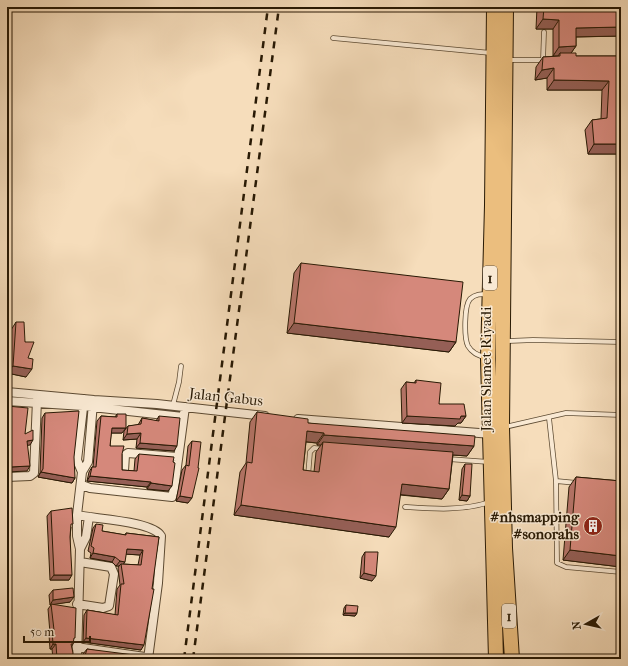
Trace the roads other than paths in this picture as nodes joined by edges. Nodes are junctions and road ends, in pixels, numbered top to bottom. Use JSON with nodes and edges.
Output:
{"nodes":[{"id":1,"x":494,"y":7,"type":"edge"},
{"id":2,"x":506,"y":7,"type":"edge"},
{"id":3,"x":544,"y":32,"type":"dead end"},
{"id":4,"x":333,"y":38,"type":"dead end"},
{"id":5,"x":499,"y":56,"type":"junction"},
{"id":6,"x":543,"y":60,"type":"junction"},
{"id":7,"x":550,"y":60,"type":"edge"},
{"id":8,"x":490,"y":294,"type":"junction"},
{"id":9,"x":503,"y":341,"type":"junction"},
{"id":10,"x":621,"y":342,"type":"edge"},
{"id":11,"x":488,"y":359,"type":"junction"},
{"id":12,"x":181,"y":366,"type":"dead end"},
{"id":13,"x":7,"y":392,"type":"edge"},
{"id":14,"x":37,"y":400,"type":"junction"},
{"id":15,"x":7,"y":401,"type":"edge"},
{"id":16,"x":83,"y":403,"type":"junction"},
{"id":17,"x":93,"y":404,"type":"junction"},
{"id":18,"x":172,"y":406,"type":"junction"},
{"id":19,"x":185,"y":407,"type":"junction"},
{"id":20,"x":621,"y":415,"type":"edge"},
{"id":21,"x":271,"y":416,"type":"edge"},
{"id":22,"x":183,"y":417,"type":"junction"},
{"id":23,"x":286,"y":418,"type":"edge"},
{"id":24,"x":549,"y":418,"type":"junction"},
{"id":25,"x":498,"y":432,"type":"junction"},
{"id":26,"x":330,"y":450,"type":"edge"},
{"id":27,"x":177,"y":457,"type":"junction"},
{"id":28,"x":446,"y":459,"type":"edge"},
{"id":29,"x":490,"y":462,"type":"junction"},
{"id":30,"x":124,"y":471,"type":"edge"},
{"id":31,"x":82,"y":472,"type":"junction"},
{"id":32,"x":7,"y":477,"type":"edge"},
{"id":33,"x":307,"y":478,"type":"edge"},
{"id":34,"x":556,"y":481,"type":"junction"},
{"id":35,"x":585,"y":484,"type":"edge"},
{"id":36,"x":82,"y":485,"type":"junction"},
{"id":37,"x":491,"y":502,"type":"junction"},
{"id":38,"x":405,"y":507,"type":"dead end"},
{"id":39,"x":77,"y":515,"type":"junction"},
{"id":40,"x":89,"y":516,"type":"junction"},
{"id":41,"x":498,"y":548,"type":"junction"},
{"id":42,"x":80,"y":549,"type":"junction"},
{"id":43,"x":80,"y":562,"type":"junction"},
{"id":44,"x":621,"y":572,"type":"edge"},
{"id":45,"x":499,"y":574,"type":"junction"},
{"id":46,"x":77,"y":604,"type":"junction"},
{"id":47,"x":76,"y":647,"type":"junction"},
{"id":48,"x":148,"y":658,"type":"edge"},
{"id":49,"x":77,"y":659,"type":"edge"},
{"id":50,"x":496,"y":659,"type":"edge"},
{"id":51,"x":512,"y":659,"type":"edge"}],
"edges":[{"from":1,"to":5,"type":"highway","name":"Jalan Slamet Riyadi","number":"1"},
{"from":2,"to":5,"type":"highway","name":"Jalan Slamet Riyadi","number":"1"},
{"from":3,"to":6,"type":"lane"},
{"from":4,"to":5,"type":"lane"},
{"from":5,"to":6,"type":"lane"},
{"from":5,"to":8,"type":"highway","name":"Jalan Slamet Riyadi","number":"1"},
{"from":5,"to":9,"type":"highway","name":"Jalan Slamet Riyadi","number":"1"},
{"from":6,"to":7,"type":"lane"},
{"from":8,"to":11,"type":"highway","name":"Jalan Slamet Riyadi","number":"1"},
{"from":8,"to":11,"type":"lane"},
{"from":9,"to":10,"type":"lane"},
{"from":9,"to":25,"type":"highway","name":"Jalan Slamet Riyadi","number":"1"},
{"from":11,"to":25,"type":"highway","name":"Jalan Slamet Riyadi","number":"1"},
{"from":12,"to":18,"type":"lane"},
{"from":13,"to":14,"type":"street"},
{"from":14,"to":15,"type":"street"},
{"from":14,"to":16,"type":"street"},
{"from":14,"to":32,"type":"street"},
{"from":16,"to":17,"type":"street"},
{"from":16,"to":31,"type":"street"},
{"from":17,"to":18,"type":"street","name":"Jalan Gabus"},
{"from":17,"to":22,"type":"street"},
{"from":17,"to":31,"type":"street"},
{"from":18,"to":19,"type":"street","name":"Jalan Gabus"},
{"from":19,"to":21,"type":"street","name":"Jalan Gabus"},
{"from":19,"to":22,"type":"street"},
{"from":20,"to":24,"type":"lane"},
{"from":22,"to":27,"type":"street"},
{"from":23,"to":25,"type":"street"},
{"from":24,"to":25,"type":"lane"},
{"from":24,"to":34,"type":"lane"},
{"from":25,"to":29,"type":"highway","name":"Jalan Slamet Riyadi","number":"1"},
{"from":25,"to":41,"type":"highway","name":"Jalan Slamet Riyadi","number":"1"},
{"from":26,"to":33,"type":"lane"},
{"from":27,"to":30,"type":"street"},
{"from":27,"to":36,"type":"street"},
{"from":28,"to":29,"type":"lane"},
{"from":29,"to":37,"type":"highway","name":"Jalan Slamet Riyadi","number":"1"},
{"from":31,"to":36,"type":"street"},
{"from":34,"to":35,"type":"lane"},
{"from":34,"to":44,"type":"lane"},
{"from":36,"to":39,"type":"street"},
{"from":37,"to":38,"type":"lane"},
{"from":37,"to":41,"type":"highway","name":"Jalan Slamet Riyadi","number":"1"},
{"from":39,"to":40,"type":"street"},
{"from":39,"to":42,"type":"street"},
{"from":40,"to":42,"type":"street"},
{"from":40,"to":48,"type":"street"},
{"from":41,"to":45,"type":"highway","name":"Jalan Slamet Riyadi","number":"1"},
{"from":42,"to":43,"type":"street"},
{"from":43,"to":46,"type":"street"},
{"from":43,"to":46,"type":"street"},
{"from":45,"to":50,"type":"highway","name":"Jalan Slamet Riyadi","number":"1"},
{"from":45,"to":51,"type":"highway","name":"Jalan Slamet Riyadi","number":"1"},
{"from":46,"to":47,"type":"street"},
{"from":47,"to":48,"type":"street"},
{"from":47,"to":49,"type":"street"}]}
